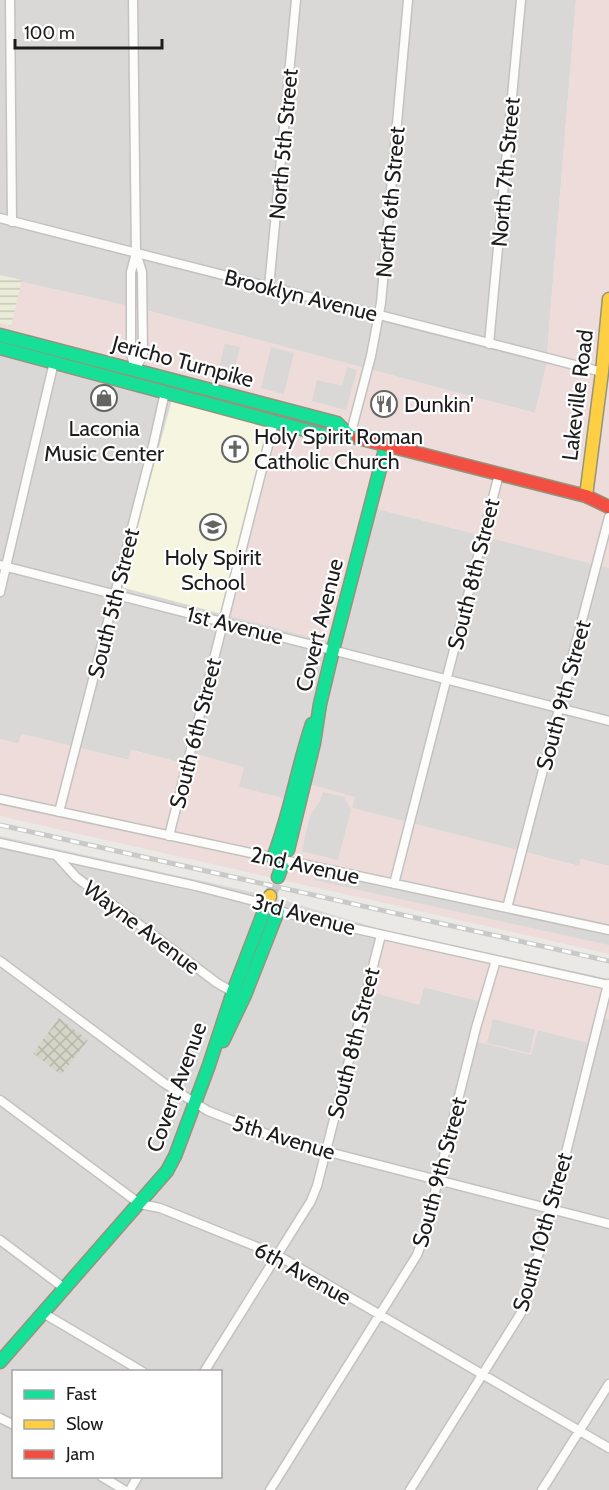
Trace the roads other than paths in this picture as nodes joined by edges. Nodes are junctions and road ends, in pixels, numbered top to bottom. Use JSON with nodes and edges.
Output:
{"nodes":[{"id":1,"x":10,"y":0,"type":"edge"},
{"id":2,"x":133,"y":0,"type":"edge"},
{"id":3,"x":296,"y":0,"type":"edge"},
{"id":4,"x":408,"y":0,"type":"edge"},
{"id":5,"x":521,"y":0,"type":"edge"},
{"id":6,"x":0,"y":218,"type":"edge"},
{"id":7,"x":12,"y":222,"type":"junction"},
{"id":8,"x":136,"y":253,"type":"junction"},
{"id":9,"x":269,"y":287,"type":"junction"},
{"id":10,"x":609,"y":299,"type":"edge"},
{"id":11,"x":378,"y":315,"type":"junction"},
{"id":12,"x":0,"y":335,"type":"edge"},
{"id":13,"x":489,"y":344,"type":"junction"},
{"id":14,"x":0,"y":348,"type":"edge"},
{"id":15,"x":54,"y":362,"type":"junction"},
{"id":16,"x":135,"y":370,"type":"junction"},
{"id":17,"x":602,"y":372,"type":"junction"},
{"id":18,"x":168,"y":379,"type":"junction"},
{"id":19,"x":134,"y":384,"type":"junction"},
{"id":20,"x":165,"y":392,"type":"junction"},
{"id":21,"x":274,"y":422,"type":"junction"},
{"id":22,"x":350,"y":436,"type":"junction"},
{"id":23,"x":386,"y":446,"type":"junction"},
{"id":24,"x":499,"y":474,"type":"junction"},
{"id":25,"x":586,"y":496,"type":"junction"},
{"id":26,"x":609,"y":496,"type":"edge"},
{"id":27,"x":609,"y":507,"type":"edge"},
{"id":28,"x":609,"y":517,"type":"edge"},
{"id":29,"x":3,"y":566,"type":"edge"},
{"id":30,"x":0,"y":592,"type":"edge"},
{"id":31,"x":115,"y":595,"type":"junction"},
{"id":32,"x":223,"y":623,"type":"junction"},
{"id":33,"x":333,"y":650,"type":"junction"},
{"id":34,"x":446,"y":679,"type":"junction"},
{"id":35,"x":321,"y":704,"type":"junction"},
{"id":36,"x":559,"y":708,"type":"junction"},
{"id":37,"x":609,"y":721,"type":"edge"},
{"id":38,"x":0,"y":799,"type":"edge"},
{"id":39,"x":59,"y":813,"type":"junction"},
{"id":40,"x":169,"y":836,"type":"junction"},
{"id":41,"x":0,"y":843,"type":"edge"},
{"id":42,"x":288,"y":850,"type":"dead end"},
{"id":43,"x":57,"y":855,"type":"junction"},
{"id":44,"x":277,"y":867,"type":"junction"},
{"id":45,"x":394,"y":884,"type":"junction"},
{"id":46,"x":507,"y":908,"type":"junction"},
{"id":47,"x":278,"y":911,"type":"junction"},
{"id":48,"x":263,"y":914,"type":"dead end"},
{"id":49,"x":609,"y":930,"type":"edge"},
{"id":50,"x":381,"y":935,"type":"junction"},
{"id":51,"x":496,"y":960,"type":"junction"},
{"id":52,"x":0,"y":961,"type":"edge"},
{"id":53,"x":608,"y":984,"type":"edge"},
{"id":54,"x":233,"y":992,"type":"junction"},
{"id":55,"x":209,"y":1065,"type":"junction"},
{"id":56,"x":0,"y":1100,"type":"edge"},
{"id":57,"x":195,"y":1104,"type":"junction"},
{"id":58,"x":326,"y":1151,"type":"junction"},
{"id":59,"x":439,"y":1180,"type":"junction"},
{"id":60,"x":140,"y":1204,"type":"junction"},
{"id":61,"x":552,"y":1209,"type":"junction"},
{"id":62,"x":609,"y":1224,"type":"edge"},
{"id":63,"x":0,"y":1240,"type":"edge"},
{"id":64,"x":277,"y":1255,"type":"junction"},
{"id":65,"x":64,"y":1288,"type":"junction"},
{"id":66,"x":43,"y":1313,"type":"junction"},
{"id":67,"x":380,"y":1315,"type":"junction"},
{"id":68,"x":0,"y":1362,"type":"edge"},
{"id":69,"x":141,"y":1370,"type":"edge"},
{"id":70,"x":205,"y":1370,"type":"edge"},
{"id":71,"x":483,"y":1374,"type":"junction"},
{"id":72,"x":609,"y":1384,"type":"edge"},
{"id":73,"x":580,"y":1431,"type":"junction"},
{"id":74,"x":609,"y":1448,"type":"edge"},
{"id":75,"x":104,"y":1478,"type":"edge"},
{"id":76,"x":124,"y":1490,"type":"edge"},
{"id":77,"x":270,"y":1490,"type":"edge"},
{"id":78,"x":410,"y":1490,"type":"edge"},
{"id":79,"x":542,"y":1490,"type":"edge"}],
"edges":[{"from":1,"to":7,"type":"street"},
{"from":2,"to":8,"type":"street"},
{"from":3,"to":9,"type":"street","name":"North 5th Street"},
{"from":4,"to":11,"type":"street","name":"North 6th Street"},
{"from":5,"to":13,"type":"street","name":"North 7th Street"},
{"from":6,"to":7,"type":"street","name":"Brooklyn Avenue"},
{"from":7,"to":8,"type":"street","name":"Brooklyn Avenue"},
{"from":8,"to":9,"type":"street","name":"Brooklyn Avenue"},
{"from":8,"to":16,"type":"street"},
{"from":9,"to":11,"type":"street","name":"Brooklyn Avenue"},
{"from":10,"to":17,"type":"main road","name":"Lakeville Road"},
{"from":11,"to":13,"type":"street","name":"Brooklyn Avenue"},
{"from":11,"to":22,"type":"street","name":"North 6th Street"},
{"from":12,"to":16,"type":"main road","name":"Jericho Turnpike"},
{"from":13,"to":17,"type":"street","name":"Brooklyn Avenue"},
{"from":14,"to":15,"type":"main road","name":"Jericho Turnpike"},
{"from":15,"to":19,"type":"main road","name":"Jericho Turnpike"},
{"from":15,"to":29,"type":"street"},
{"from":16,"to":18,"type":"main road","name":"Jericho Turnpike"},
{"from":16,"to":19,"type":"street"},
{"from":17,"to":25,"type":"main road","name":"Lakeville Road"},
{"from":18,"to":20,"type":"main road"},
{"from":18,"to":22,"type":"main road","name":"Jericho Turnpike"},
{"from":19,"to":20,"type":"main road","name":"Jericho Turnpike"},
{"from":20,"to":21,"type":"main road","name":"Jericho Turnpike"},
{"from":20,"to":31,"type":"street","name":"South 5th Street"},
{"from":21,"to":22,"type":"main road","name":"Jericho Turnpike"},
{"from":21,"to":32,"type":"street","name":"South 6th Street"},
{"from":22,"to":23,"type":"main road","name":"Jericho Turnpike"},
{"from":23,"to":24,"type":"main road","name":"Jericho Turnpike"},
{"from":23,"to":33,"type":"main road","name":"Covert Avenue"},
{"from":24,"to":25,"type":"main road","name":"Jericho Turnpike"},
{"from":24,"to":34,"type":"street","name":"South 8th Street"},
{"from":25,"to":26,"type":"main road","name":"Jericho Turnpike"},
{"from":25,"to":27,"type":"main road","name":"Jericho Turnpike"},
{"from":28,"to":36,"type":"street","name":"South 9th Street"},
{"from":29,"to":30,"type":"street"},
{"from":29,"to":31,"type":"street","name":"1st Avenue"},
{"from":31,"to":32,"type":"street","name":"1st Avenue"},
{"from":31,"to":39,"type":"street","name":"South 5th Street"},
{"from":32,"to":33,"type":"street","name":"1st Avenue"},
{"from":32,"to":40,"type":"street","name":"South 6th Street"},
{"from":33,"to":34,"type":"street","name":"1st Avenue"},
{"from":33,"to":35,"type":"main road","name":"Covert Avenue"},
{"from":34,"to":36,"type":"street","name":"1st Avenue"},
{"from":34,"to":45,"type":"street","name":"South 8th Street"},
{"from":35,"to":42,"type":"main road","name":"Covert Avenue"},
{"from":35,"to":44,"type":"main road"},
{"from":36,"to":37,"type":"street","name":"1st Avenue"},
{"from":36,"to":46,"type":"street","name":"South 9th Street"},
{"from":38,"to":39,"type":"street","name":"2nd Avenue"},
{"from":39,"to":40,"type":"street","name":"2nd Avenue"},
{"from":40,"to":44,"type":"street","name":"2nd Avenue"},
{"from":41,"to":43,"type":"street","name":"3rd Avenue"},
{"from":43,"to":47,"type":"street","name":"3rd Avenue"},
{"from":43,"to":54,"type":"street","name":"Wayne Avenue"},
{"from":44,"to":45,"type":"street","name":"2nd Avenue"},
{"from":45,"to":46,"type":"street","name":"2nd Avenue"},
{"from":46,"to":49,"type":"street","name":"2nd Avenue"},
{"from":47,"to":50,"type":"street","name":"3rd Avenue"},
{"from":47,"to":55,"type":"main road"},
{"from":48,"to":54,"type":"main road","name":"Covert Avenue"},
{"from":50,"to":51,"type":"street","name":"3rd Avenue"},
{"from":50,"to":58,"type":"street","name":"South 8th Street"},
{"from":51,"to":53,"type":"street","name":"3rd Avenue"},
{"from":51,"to":59,"type":"street","name":"South 9th Street"},
{"from":52,"to":57,"type":"street","name":"5th Avenue"},
{"from":53,"to":61,"type":"street","name":"South 10th Street"},
{"from":54,"to":55,"type":"main road","name":"Covert Avenue"},
{"from":55,"to":57,"type":"main road","name":"Covert Avenue"},
{"from":56,"to":60,"type":"street","name":"6th Avenue"},
{"from":57,"to":58,"type":"street","name":"5th Avenue"},
{"from":57,"to":60,"type":"main road","name":"Covert Avenue"},
{"from":58,"to":59,"type":"street","name":"5th Avenue"},
{"from":58,"to":64,"type":"street","name":"South 8th Street"},
{"from":59,"to":61,"type":"street","name":"5th Avenue"},
{"from":59,"to":67,"type":"street","name":"South 9th Street"},
{"from":60,"to":64,"type":"street","name":"6th Avenue"},
{"from":60,"to":65,"type":"main road","name":"Covert Avenue"},
{"from":61,"to":62,"type":"street","name":"5th Avenue"},
{"from":61,"to":71,"type":"street","name":"South 10th Street"},
{"from":63,"to":65,"type":"street"},
{"from":64,"to":67,"type":"street","name":"6th Avenue"},
{"from":64,"to":70,"type":"street","name":"South 8th Street"},
{"from":65,"to":66,"type":"main road","name":"Covert Avenue"},
{"from":66,"to":68,"type":"main road","name":"Covert Avenue"},
{"from":66,"to":69,"type":"street"},
{"from":67,"to":71,"type":"street","name":"6th Avenue"},
{"from":67,"to":77,"type":"street","name":"South 9th Street"},
{"from":71,"to":73,"type":"street","name":"6th Avenue"},
{"from":71,"to":78,"type":"street","name":"South 10th Street"},
{"from":72,"to":73,"type":"street"},
{"from":73,"to":74,"type":"street","name":"6th Avenue"},
{"from":73,"to":79,"type":"street"},
{"from":75,"to":76,"type":"street"}]}
